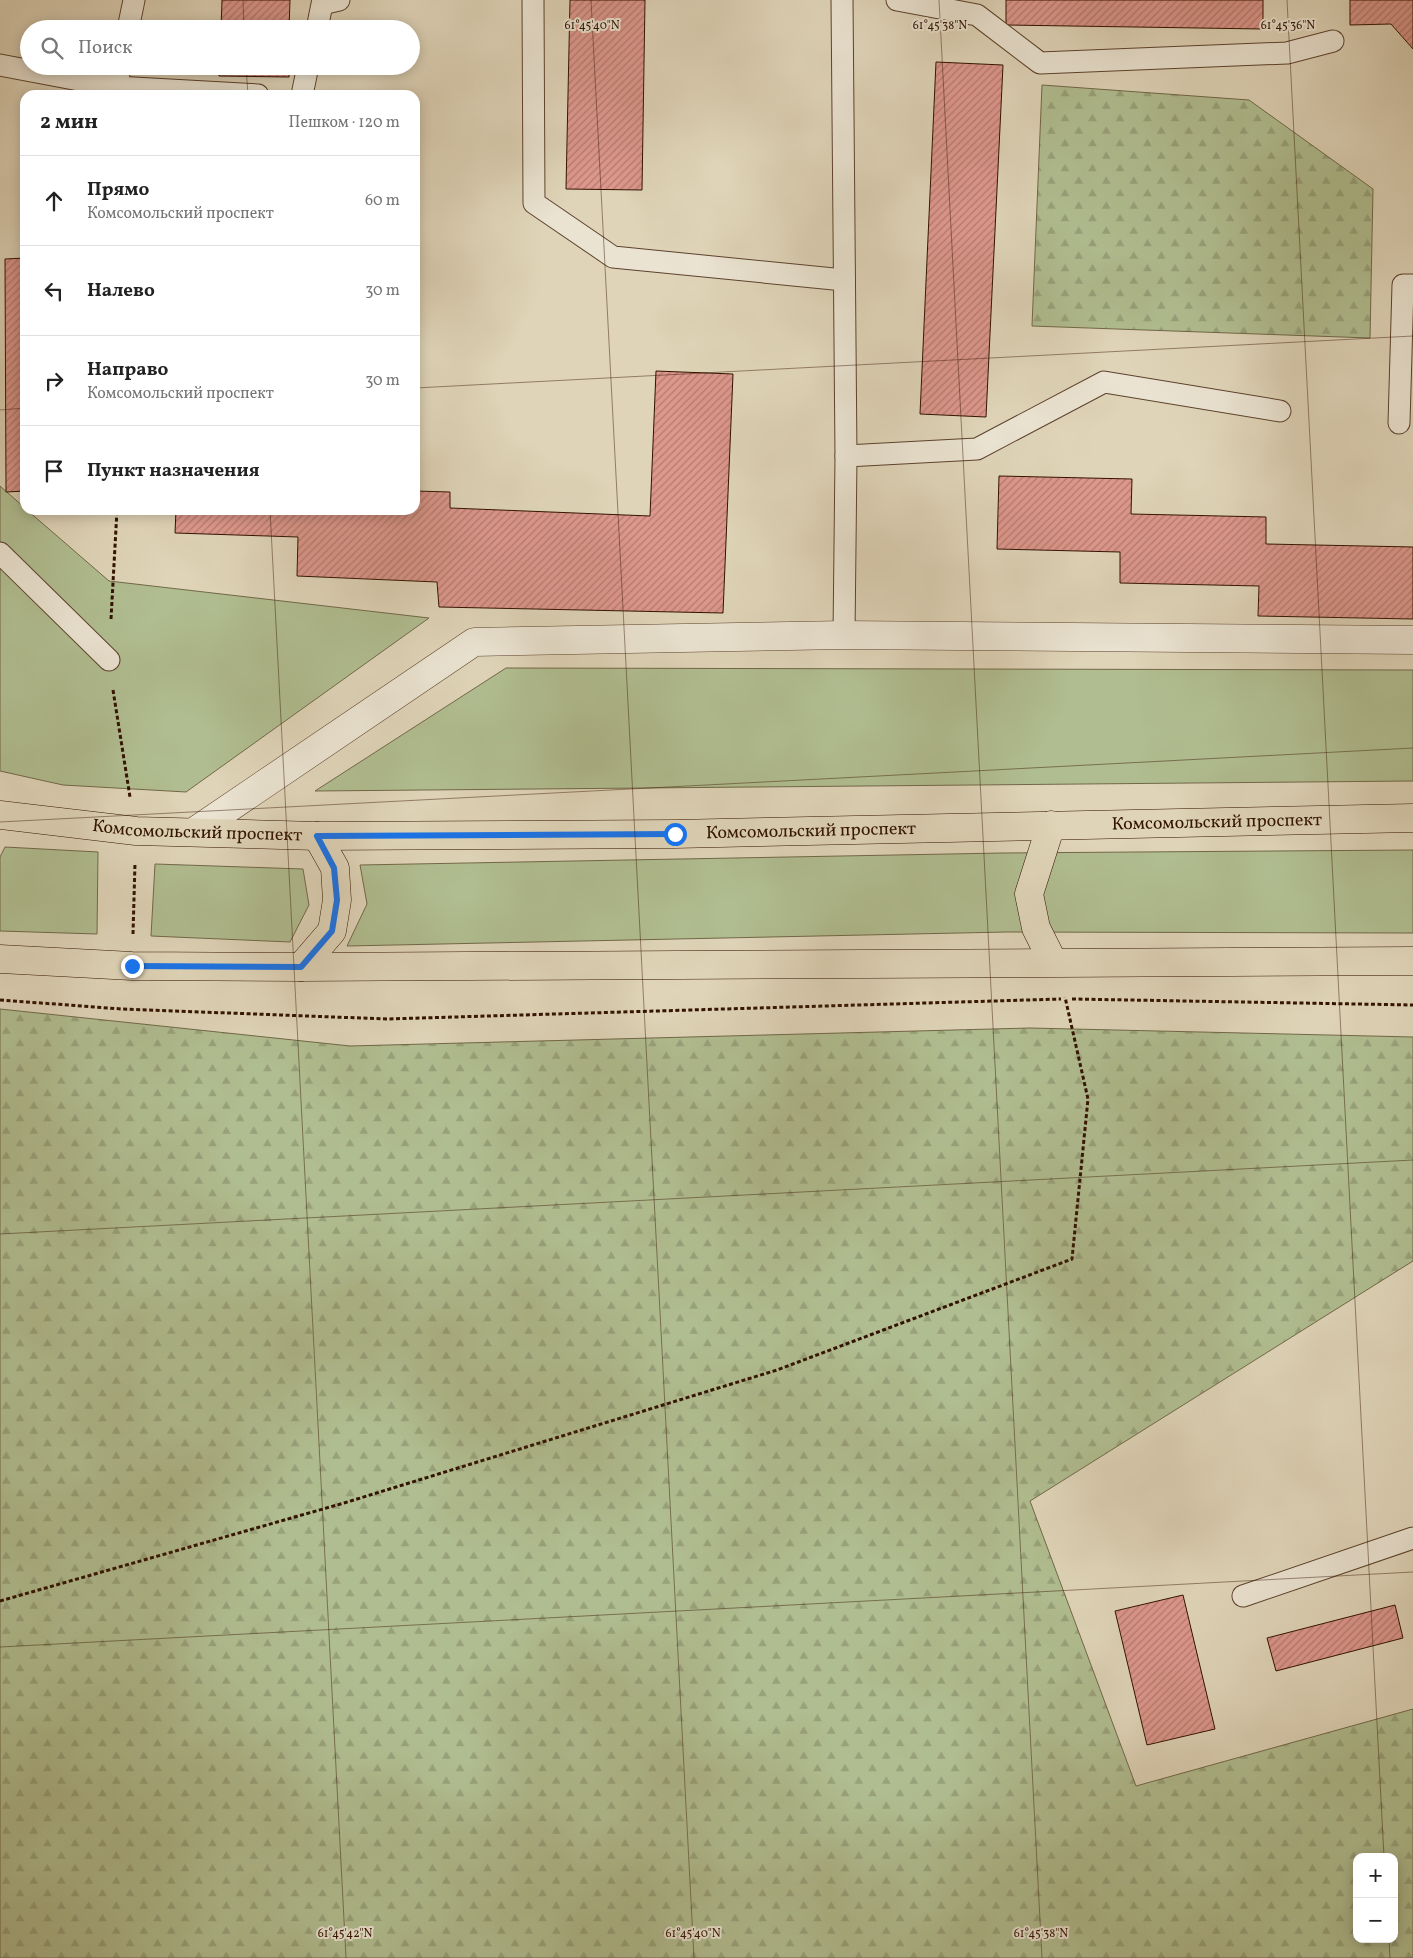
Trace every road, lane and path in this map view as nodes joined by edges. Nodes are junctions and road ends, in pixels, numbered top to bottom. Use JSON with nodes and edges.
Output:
{"nodes":[{"id":1,"x":134,"y":0,"type":"edge"},
{"id":2,"x":533,"y":0,"type":"edge"},
{"id":3,"x":842,"y":0,"type":"edge"},
{"id":4,"x":897,"y":0,"type":"edge"},
{"id":5,"x":328,"y":2,"type":"edge"},
{"id":6,"x":130,"y":20,"type":"edge"},
{"id":7,"x":321,"y":20,"type":"edge"},
{"id":8,"x":1333,"y":41,"type":"dead end"},
{"id":9,"x":0,"y":64,"type":"edge"},
{"id":10,"x":20,"y":69,"type":"edge"},
{"id":11,"x":47,"y":75,"type":"edge"},
{"id":12,"x":119,"y":75,"type":"edge"},
{"id":13,"x":306,"y":75,"type":"edge"},
{"id":14,"x":112,"y":90,"type":"edge"},
{"id":15,"x":116,"y":90,"type":"edge"},
{"id":16,"x":303,"y":90,"type":"edge"},
{"id":17,"x":844,"y":280,"type":"junction"},
{"id":18,"x":1413,"y":285,"type":"edge"},
{"id":19,"x":1280,"y":412,"type":"dead end"},
{"id":20,"x":1399,"y":423,"type":"dead end"},
{"id":21,"x":846,"y":456,"type":"junction"},
{"id":22,"x":117,"y":515,"type":"edge"},
{"id":23,"x":0,"y":553,"type":"edge"},
{"id":24,"x":844,"y":635,"type":"junction"},
{"id":25,"x":1413,"y":640,"type":"edge"},
{"id":26,"x":109,"y":660,"type":"junction"},
{"id":27,"x":0,"y":816,"type":"edge"},
{"id":28,"x":1413,"y":818,"type":"edge"},
{"id":29,"x":1051,"y":825,"type":"junction"},
{"id":30,"x":136,"y":831,"type":"junction"},
{"id":31,"x":195,"y":831,"type":"junction"},
{"id":32,"x":317,"y":836,"type":"junction"},
{"id":33,"x":0,"y":959,"type":"edge"},
{"id":34,"x":1413,"y":961,"type":"edge"},
{"id":35,"x":1053,"y":962,"type":"junction"},
{"id":36,"x":132,"y":966,"type":"junction"},
{"id":37,"x":301,"y":967,"type":"junction"},
{"id":38,"x":1066,"y":999,"type":"junction"},
{"id":39,"x":0,"y":1000,"type":"edge"},
{"id":40,"x":1413,"y":1005,"type":"edge"},
{"id":41,"x":122,"y":1009,"type":"junction"},
{"id":42,"x":1413,"y":1538,"type":"edge"},
{"id":43,"x":1243,"y":1596,"type":"dead end"},
{"id":44,"x":0,"y":1601,"type":"edge"}],
"edges":[{"from":1,"to":6,"type":"lane"},
{"from":2,"to":17,"type":"lane"},
{"from":3,"to":17,"type":"lane"},
{"from":4,"to":8,"type":"lane"},
{"from":5,"to":7,"type":"lane"},
{"from":9,"to":10,"type":"lane"},
{"from":11,"to":14,"type":"lane"},
{"from":12,"to":15,"type":"lane"},
{"from":13,"to":16,"type":"lane"},
{"from":17,"to":21,"type":"lane"},
{"from":18,"to":20,"type":"lane"},
{"from":19,"to":21,"type":"lane"},
{"from":21,"to":24,"type":"lane"},
{"from":22,"to":26,"type":"path"},
{"from":23,"to":26,"type":"lane"},
{"from":24,"to":25,"type":"street"},
{"from":24,"to":31,"type":"street"},
{"from":26,"to":30,"type":"path"},
{"from":27,"to":30,"type":"main road","name":"Комсомольский проспект"},
{"from":28,"to":29,"type":"main road","name":"Комсомольский проспект"},
{"from":29,"to":32,"type":"main road","name":"Комсомольский проспект"},
{"from":29,"to":35,"type":"main road"},
{"from":30,"to":31,"type":"main road","name":"Комсомольский проспект"},
{"from":30,"to":36,"type":"path"},
{"from":31,"to":32,"type":"main road","name":"Комсомольский проспект"},
{"from":32,"to":37,"type":"main road"},
{"from":33,"to":36,"type":"main road"},
{"from":34,"to":35,"type":"main road"},
{"from":35,"to":37,"type":"main road"},
{"from":35,"to":38,"type":"path"},
{"from":36,"to":37,"type":"main road"},
{"from":36,"to":41,"type":"path"},
{"from":38,"to":40,"type":"path"},
{"from":38,"to":41,"type":"path"},
{"from":38,"to":44,"type":"path"},
{"from":39,"to":41,"type":"path"},
{"from":42,"to":43,"type":"lane"}]}
